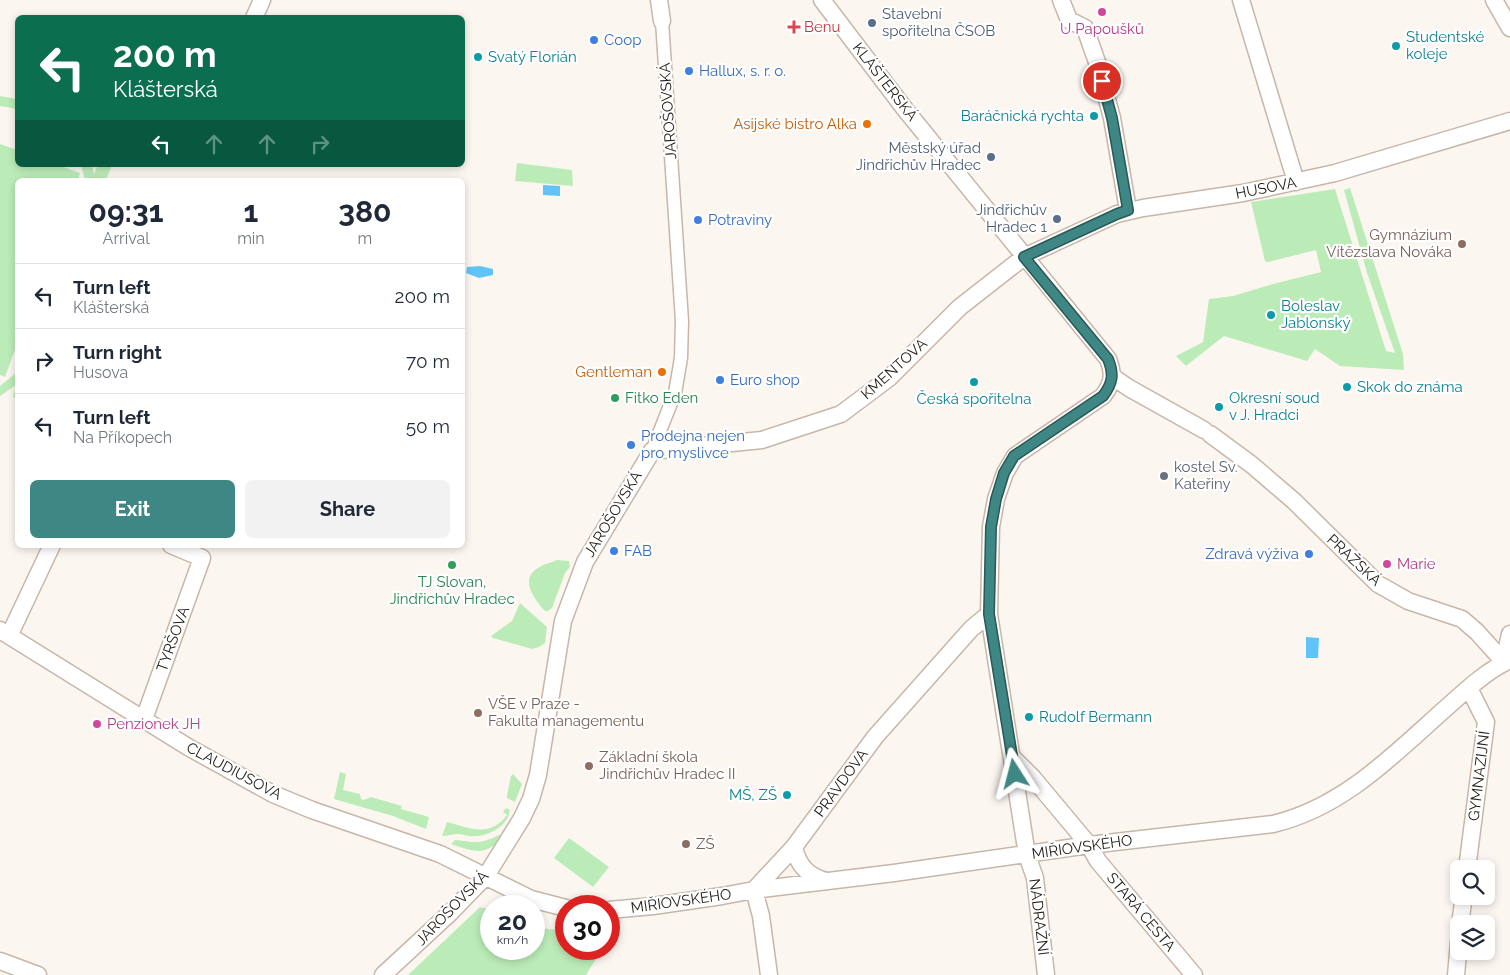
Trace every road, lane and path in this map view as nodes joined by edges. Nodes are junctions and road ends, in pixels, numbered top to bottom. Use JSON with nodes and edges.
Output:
{"nodes":[{"id":1,"x":262,"y":0,"type":"edge"},
{"id":2,"x":659,"y":0,"type":"edge"},
{"id":3,"x":822,"y":0,"type":"edge"},
{"id":4,"x":1060,"y":0,"type":"edge"},
{"id":5,"x":1241,"y":0,"type":"edge"},
{"id":6,"x":1494,"y":0,"type":"edge"},
{"id":7,"x":255,"y":15,"type":"edge"},
{"id":8,"x":662,"y":21,"type":"joint"},
{"id":9,"x":1510,"y":28,"type":"edge"},
{"id":10,"x":1510,"y":121,"type":"edge"},
{"id":11,"x":1296,"y":182,"type":"junction"},
{"id":12,"x":1128,"y":210,"type":"junction"},
{"id":13,"x":1024,"y":257,"type":"junction"},
{"id":14,"x":1113,"y":377,"type":"junction"},
{"id":15,"x":652,"y":451,"type":"junction"},
{"id":16,"x":50,"y":548,"type":"edge"},
{"id":17,"x":178,"y":548,"type":"edge"},
{"id":18,"x":989,"y":614,"type":"junction"},
{"id":19,"x":5,"y":633,"type":"edge"},
{"id":20,"x":1510,"y":634,"type":"edge"},
{"id":21,"x":1507,"y":661,"type":"edge"},
{"id":22,"x":1469,"y":688,"type":"junction"},
{"id":23,"x":144,"y":719,"type":"junction"},
{"id":24,"x":1012,"y":757,"type":"junction"},
{"id":25,"x":1089,"y":845,"type":"junction"},
{"id":26,"x":794,"y":847,"type":"junction"},
{"id":27,"x":1027,"y":854,"type":"junction"},
{"id":28,"x":1468,"y":860,"type":"edge"},
{"id":29,"x":486,"y":876,"type":"junction"},
{"id":30,"x":826,"y":881,"type":"junction"},
{"id":31,"x":754,"y":890,"type":"junction"},
{"id":32,"x":555,"y":905,"type":"edge"},
{"id":33,"x":620,"y":909,"type":"edge"},
{"id":34,"x":1457,"y":960,"type":"edge"},
{"id":35,"x":0,"y":961,"type":"edge"},
{"id":36,"x":38,"y":975,"type":"edge"},
{"id":37,"x":383,"y":975,"type":"edge"},
{"id":38,"x":770,"y":975,"type":"edge"},
{"id":39,"x":1046,"y":975,"type":"edge"},
{"id":40,"x":1194,"y":975,"type":"edge"},
{"id":41,"x":1456,"y":975,"type":"edge"}],
"edges":[{"from":1,"to":7,"type":"street"},
{"from":2,"to":8,"type":"street","name":"JAROŠOVSKÁ"},
{"from":3,"to":13,"type":"street","name":"KLÁŠTERSKÁ"},
{"from":4,"to":12,"type":"street"},
{"from":5,"to":11,"type":"street"},
{"from":6,"to":9,"type":"street"},
{"from":8,"to":15,"type":"street","name":"JAROŠOVSKÁ"},
{"from":10,"to":11,"type":"street","name":"HUSOVA"},
{"from":11,"to":12,"type":"street","name":"HUSOVA"},
{"from":12,"to":13,"type":"street","name":"HUSOVA"},
{"from":13,"to":14,"type":"street","name":"KLÁŠTERSKÁ"},
{"from":13,"to":15,"type":"street","name":"KMENTOVA"},
{"from":14,"to":18,"type":"street","name":"NÁDRAŽNÍ"},
{"from":14,"to":21,"type":"street","name":"PRAŽSKÁ"},
{"from":15,"to":29,"type":"street","name":"JAROŠOVSKÁ"},
{"from":16,"to":19,"type":"street"},
{"from":17,"to":23,"type":"street","name":"TYRŠOVA"},
{"from":18,"to":24,"type":"street","name":"NÁDRAŽNÍ"},
{"from":18,"to":26,"type":"street","name":"PRAVDOVA"},
{"from":19,"to":23,"type":"street","name":"CLAUDIUSOVA"},
{"from":20,"to":21,"type":"street"},
{"from":21,"to":22,"type":"street","name":"MIŘIOVSKÉHO"},
{"from":22,"to":25,"type":"street","name":"MIŘIOVSKÉHO"},
{"from":22,"to":28,"type":"street","name":"GYMNAZIJNÍ"},
{"from":23,"to":29,"type":"street","name":"CLAUDIUSOVA"},
{"from":24,"to":25,"type":"street","name":"STARÁ CESTA"},
{"from":24,"to":27,"type":"street","name":"NÁDRAŽNÍ"},
{"from":25,"to":27,"type":"street","name":"MIŘIOVSKÉHO"},
{"from":25,"to":40,"type":"street","name":"STARÁ CESTA"},
{"from":26,"to":30,"type":"street"},
{"from":26,"to":31,"type":"street","name":"PRAVDOVA"},
{"from":27,"to":30,"type":"street","name":"MIŘIOVSKÉHO"},
{"from":27,"to":39,"type":"street","name":"NÁDRAŽNÍ"},
{"from":29,"to":32,"type":"street"},
{"from":29,"to":37,"type":"street","name":"JAROŠOVSKÁ"},
{"from":30,"to":31,"type":"street","name":"MIŘIOVSKÉHO"},
{"from":31,"to":33,"type":"street","name":"MIŘIOVSKÉHO"},
{"from":31,"to":38,"type":"street"},
{"from":34,"to":41,"type":"street"},
{"from":35,"to":36,"type":"street"}]}
